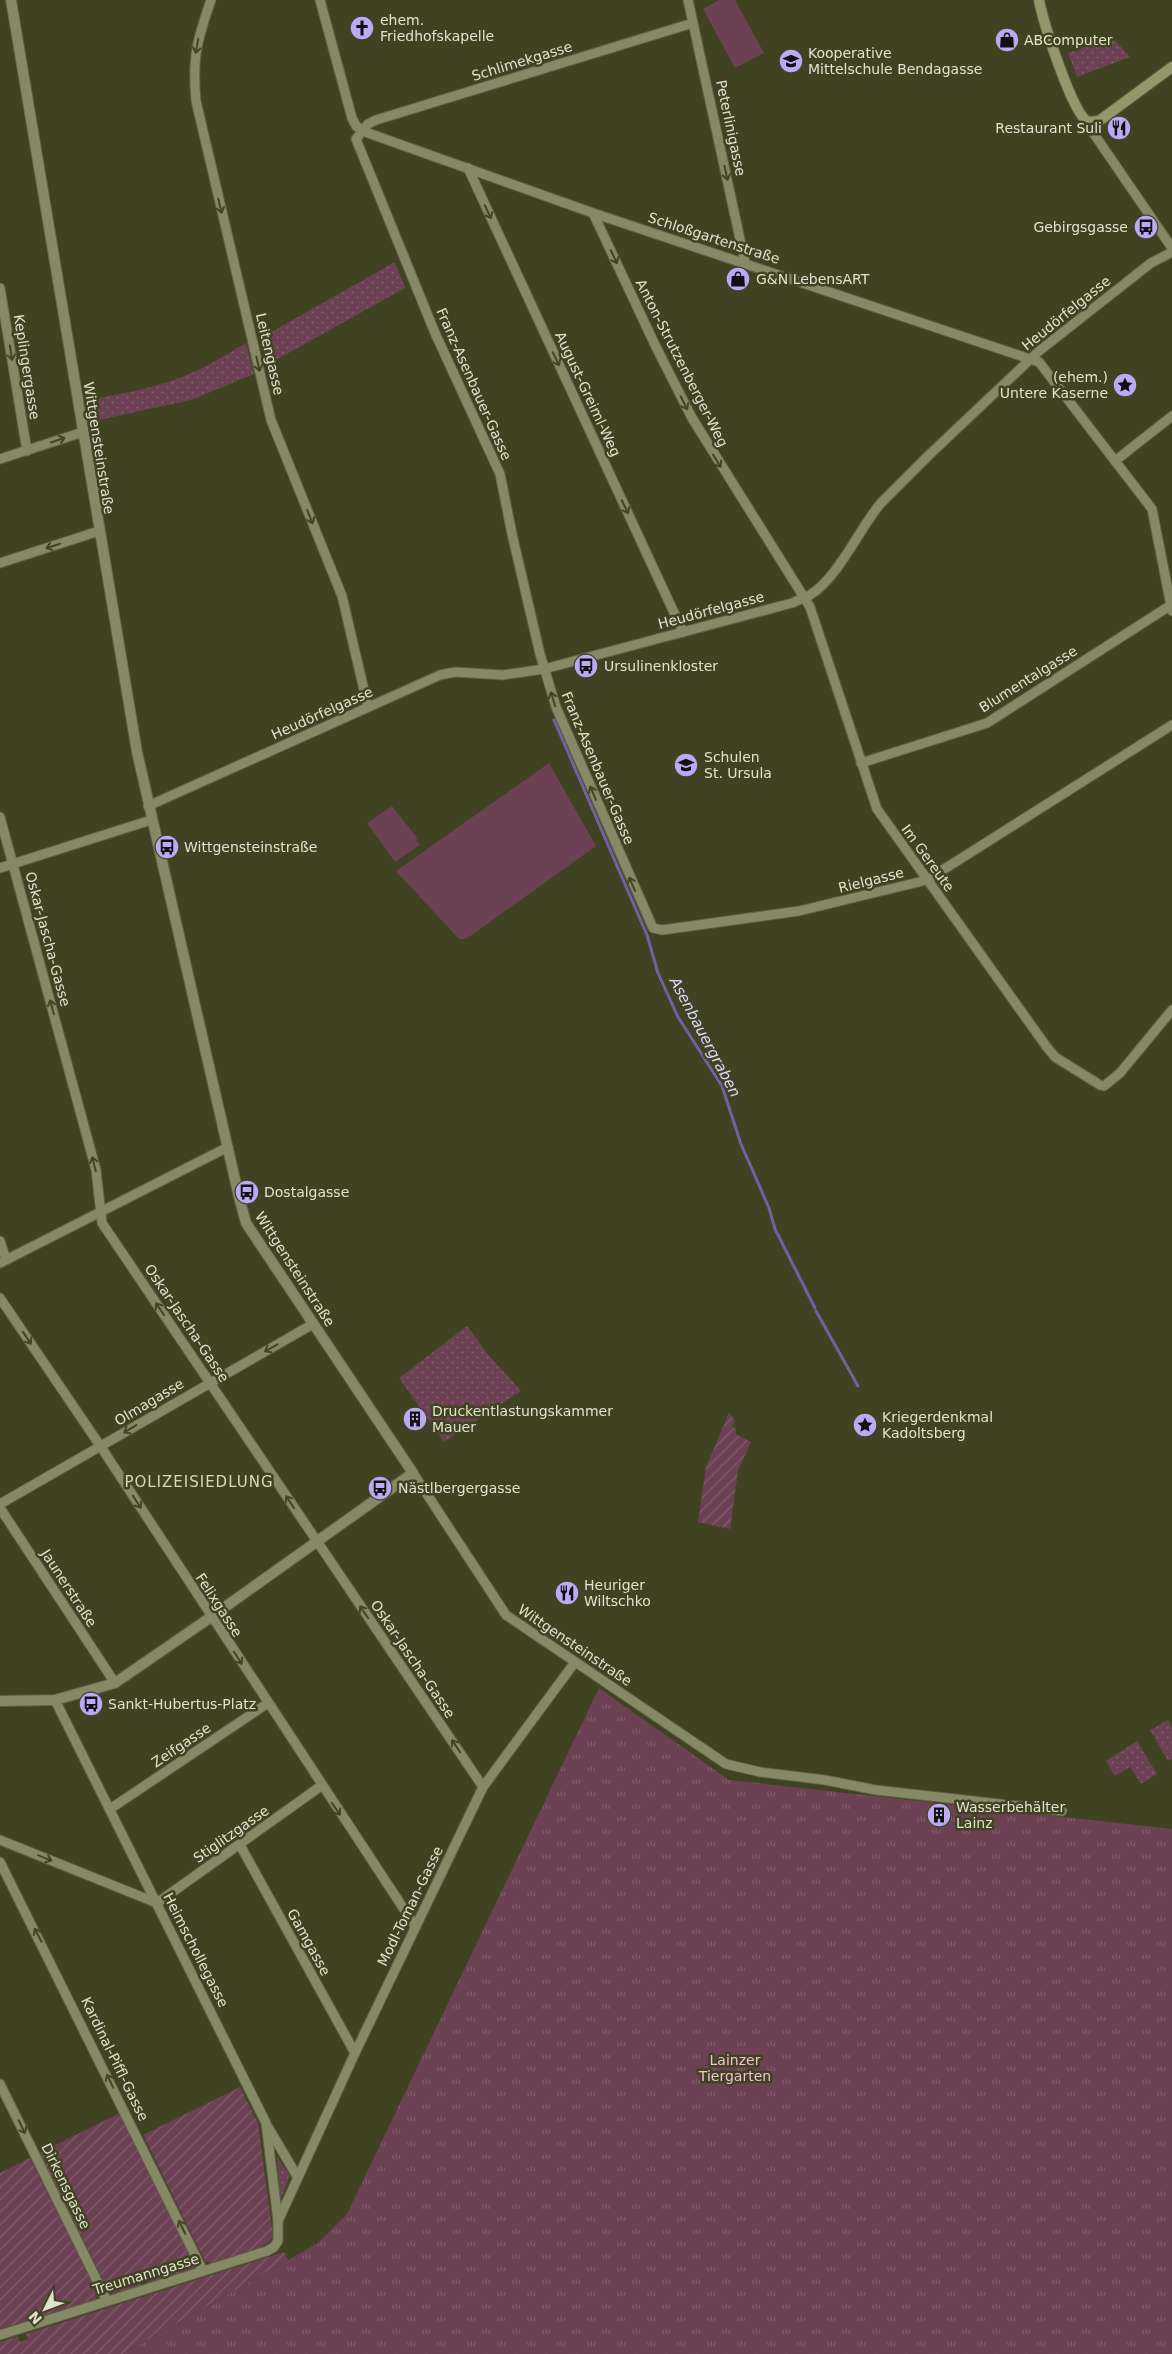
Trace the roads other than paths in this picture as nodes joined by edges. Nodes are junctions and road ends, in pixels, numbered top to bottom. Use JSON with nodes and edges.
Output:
{"nodes":[{"id":1,"x":11,"y":0,"type":"edge"},
{"id":2,"x":211,"y":0,"type":"edge"},
{"id":3,"x":320,"y":0,"type":"edge"},
{"id":4,"x":688,"y":0,"type":"edge"},
{"id":5,"x":1039,"y":0,"type":"edge"},
{"id":6,"x":693,"y":23,"type":"junction"},
{"id":7,"x":1172,"y":68,"type":"edge"},
{"id":8,"x":1088,"y":122,"type":"junction"},
{"id":9,"x":363,"y":130,"type":"junction"},
{"id":10,"x":468,"y":168,"type":"junction"},
{"id":11,"x":594,"y":213,"type":"junction"},
{"id":12,"x":1172,"y":248,"type":"edge"},
{"id":13,"x":1172,"y":252,"type":"edge"},
{"id":14,"x":745,"y":262,"type":"junction"},
{"id":15,"x":0,"y":288,"type":"edge"},
{"id":16,"x":2,"y":319,"type":"edge"},
{"id":17,"x":1031,"y":359,"type":"junction"},
{"id":18,"x":1172,"y":416,"type":"edge"},
{"id":19,"x":83,"y":432,"type":"junction"},
{"id":20,"x":27,"y":451,"type":"junction"},
{"id":21,"x":0,"y":459,"type":"edge"},
{"id":22,"x":1115,"y":461,"type":"junction"},
{"id":23,"x":99,"y":530,"type":"junction"},
{"id":24,"x":0,"y":563,"type":"edge"},
{"id":25,"x":803,"y":598,"type":"junction"},
{"id":26,"x":1171,"y":608,"type":"edge"},
{"id":27,"x":683,"y":632,"type":"junction"},
{"id":28,"x":544,"y":669,"type":"junction"},
{"id":29,"x":368,"y":707,"type":"junction"},
{"id":30,"x":1172,"y":725,"type":"edge"},
{"id":31,"x":861,"y":763,"type":"junction"},
{"id":32,"x":148,"y":806,"type":"junction"},
{"id":33,"x":0,"y":817,"type":"edge"},
{"id":34,"x":152,"y":820,"type":"junction"},
{"id":35,"x":13,"y":864,"type":"junction"},
{"id":36,"x":0,"y":868,"type":"edge"},
{"id":37,"x":927,"y":880,"type":"junction"},
{"id":38,"x":653,"y":928,"type":"joint"},
{"id":39,"x":1171,"y":1012,"type":"edge"},
{"id":40,"x":228,"y":1147,"type":"junction"},
{"id":41,"x":100,"y":1212,"type":"junction"},
{"id":42,"x":0,"y":1241,"type":"edge"},
{"id":43,"x":3,"y":1261,"type":"edge"},
{"id":44,"x":0,"y":1298,"type":"edge"},
{"id":45,"x":313,"y":1324,"type":"junction"},
{"id":46,"x":210,"y":1382,"type":"junction"},
{"id":47,"x":101,"y":1447,"type":"junction"},
{"id":48,"x":413,"y":1473,"type":"junction"},
{"id":49,"x":0,"y":1506,"type":"edge"},
{"id":50,"x":317,"y":1542,"type":"junction"},
{"id":51,"x":211,"y":1618,"type":"junction"},
{"id":52,"x":575,"y":1662,"type":"junction"},
{"id":53,"x":115,"y":1683,"type":"junction"},
{"id":54,"x":55,"y":1700,"type":"junction"},
{"id":55,"x":0,"y":1701,"type":"edge"},
{"id":56,"x":268,"y":1704,"type":"junction"},
{"id":57,"x":322,"y":1786,"type":"junction"},
{"id":58,"x":483,"y":1787,"type":"junction"},
{"id":59,"x":110,"y":1809,"type":"junction"},
{"id":60,"x":1062,"y":1811,"type":"dead end"},
{"id":61,"x":0,"y":1840,"type":"edge"},
{"id":62,"x":240,"y":1845,"type":"junction"},
{"id":63,"x":0,"y":1862,"type":"edge"},
{"id":64,"x":157,"y":1903,"type":"junction"},
{"id":65,"x":415,"y":1926,"type":"junction"},
{"id":66,"x":355,"y":2052,"type":"junction"},
{"id":67,"x":0,"y":2084,"type":"edge"},
{"id":68,"x":266,"y":2123,"type":"junction"},
{"id":69,"x":297,"y":2176,"type":"junction"},
{"id":70,"x":278,"y":2222,"type":"junction"},
{"id":71,"x":203,"y":2271,"type":"junction"},
{"id":72,"x":107,"y":2301,"type":"junction"},
{"id":73,"x":0,"y":2335,"type":"edge"}],
"edges":[{"from":1,"to":19,"type":"street","name":"Wittgensteinstraße"},
{"from":2,"to":29,"type":"street","name":"Leitengasse","one_way":true},
{"from":3,"to":9,"type":"street"},
{"from":4,"to":6,"type":"street","name":"Peterlinigasse"},
{"from":5,"to":8,"type":"main road"},
{"from":6,"to":9,"type":"street","name":"Schlimekgasse"},
{"from":6,"to":14,"type":"street","name":"Peterlinigasse","one_way":true},
{"from":7,"to":8,"type":"main road"},
{"from":8,"to":12,"type":"street"},
{"from":9,"to":10,"type":"street","name":"Schloßgartenstraße"},
{"from":9,"to":28,"type":"street","name":"Franz-Asenbauer-Gasse"},
{"from":10,"to":11,"type":"street","name":"Schloßgartenstraße"},
{"from":10,"to":27,"type":"street","name":"August-Greiml-Weg","one_way":true},
{"from":11,"to":14,"type":"street","name":"Schloßgartenstraße"},
{"from":11,"to":25,"type":"street","name":"Anton-Strutzenberger-Weg","one_way":true},
{"from":13,"to":17,"type":"street","name":"Heudörfelgasse"},
{"from":14,"to":17,"type":"street","name":"Schloßgartenstraße"},
{"from":15,"to":16,"type":"street","name":"Keplingergasse"},
{"from":16,"to":20,"type":"street","name":"Keplingergasse","one_way":true},
{"from":17,"to":22,"type":"street","name":"Schloßgartenstraße"},
{"from":17,"to":25,"type":"street","name":"Heudörfelgasse"},
{"from":18,"to":22,"type":"street"},
{"from":20,"to":19,"type":"street","one_way":true},
{"from":19,"to":23,"type":"street","name":"Wittgensteinstraße"},
{"from":20,"to":21,"type":"street"},
{"from":22,"to":26,"type":"street","name":"Schloßgartenstraße"},
{"from":23,"to":24,"type":"street","one_way":true},
{"from":23,"to":32,"type":"street","name":"Wittgensteinstraße"},
{"from":25,"to":27,"type":"street","name":"Heudörfelgasse"},
{"from":25,"to":31,"type":"street","name":"Im Gereute"},
{"from":26,"to":31,"type":"street","name":"Blumentalgasse"},
{"from":27,"to":28,"type":"street","name":"Heudörfelgasse"},
{"from":28,"to":29,"type":"street","name":"Heudörfelgasse"},
{"from":38,"to":28,"type":"street","name":"Franz-Asenbauer-Gasse","one_way":true},
{"from":29,"to":32,"type":"street","name":"Heudörfelgasse"},
{"from":30,"to":37,"type":"street","name":"Rielgasse"},
{"from":31,"to":37,"type":"street","name":"Im Gereute"},
{"from":32,"to":34,"type":"street","name":"Wittgensteinstraße"},
{"from":33,"to":35,"type":"street","name":"Oskar-Jascha-Gasse"},
{"from":34,"to":35,"type":"street"},
{"from":34,"to":40,"type":"street","name":"Wittgensteinstraße"},
{"from":35,"to":36,"type":"street"},
{"from":41,"to":35,"type":"street","name":"Oskar-Jascha-Gasse","one_way":true},
{"from":37,"to":38,"type":"street","name":"Rielgasse"},
{"from":37,"to":39,"type":"street","name":"Im Gereute"},
{"from":40,"to":41,"type":"street"},
{"from":40,"to":45,"type":"street","name":"Wittgensteinstraße"},
{"from":41,"to":43,"type":"street"},
{"from":46,"to":41,"type":"street","name":"Oskar-Jascha-Gasse","one_way":true},
{"from":42,"to":43,"type":"street"},
{"from":44,"to":47,"type":"street","name":"Felixgasse","one_way":true},
{"from":45,"to":46,"type":"street","name":"Olmagasse","one_way":true},
{"from":45,"to":48,"type":"street","name":"Wittgensteinstraße"},
{"from":46,"to":47,"type":"street","name":"Olmagasse","one_way":true},
{"from":50,"to":46,"type":"street","name":"Oskar-Jascha-Gasse","one_way":true},
{"from":47,"to":49,"type":"street","name":"Olmagasse"},
{"from":47,"to":51,"type":"street","name":"Felixgasse","one_way":true},
{"from":48,"to":50,"type":"street"},
{"from":48,"to":52,"type":"street","name":"Wittgensteinstraße"},
{"from":49,"to":53,"type":"street","name":"Jaunerstraße"},
{"from":50,"to":51,"type":"street"},
{"from":58,"to":50,"type":"street","name":"Oskar-Jascha-Gasse","one_way":true},
{"from":51,"to":53,"type":"street"},
{"from":51,"to":56,"type":"street","name":"Felixgasse","one_way":true},
{"from":52,"to":58,"type":"street","name":"Modl-Toman-Gasse"},
{"from":52,"to":60,"type":"street","name":"Wittgensteinstraße"},
{"from":53,"to":54,"type":"street"},
{"from":54,"to":55,"type":"street"},
{"from":54,"to":59,"type":"street","name":"Heimschollegasse"},
{"from":56,"to":57,"type":"street","name":"Felixgasse"},
{"from":56,"to":59,"type":"street","name":"Zeifgasse"},
{"from":57,"to":62,"type":"street","name":"Stiglitzgasse"},
{"from":57,"to":65,"type":"street","name":"Felixgasse","one_way":true},
{"from":58,"to":65,"type":"street","name":"Modl-Toman-Gasse"},
{"from":59,"to":64,"type":"street","name":"Heimschollegasse"},
{"from":61,"to":64,"type":"street","one_way":true},
{"from":62,"to":64,"type":"street","name":"Stiglitzgasse"},
{"from":62,"to":66,"type":"street","name":"Gamgasse"},
{"from":71,"to":63,"type":"street","name":"Kardinal-Piffl-Gasse","one_way":true},
{"from":64,"to":68,"type":"street","name":"Heimschollegasse"},
{"from":65,"to":66,"type":"street","name":"Modl-Toman-Gasse"},
{"from":66,"to":69,"type":"street","name":"Modl-Toman-Gasse"},
{"from":67,"to":72,"type":"street","name":"Dirkensgasse","one_way":true},
{"from":68,"to":69,"type":"street"},
{"from":68,"to":70,"type":"street","name":"Heimschollegasse"},
{"from":69,"to":70,"type":"street","name":"Modl-Toman-Gasse"},
{"from":70,"to":71,"type":"street","name":"Treumanngasse"},
{"from":71,"to":72,"type":"street","name":"Treumanngasse"},
{"from":72,"to":73,"type":"street","name":"Treumanngasse"}]}
